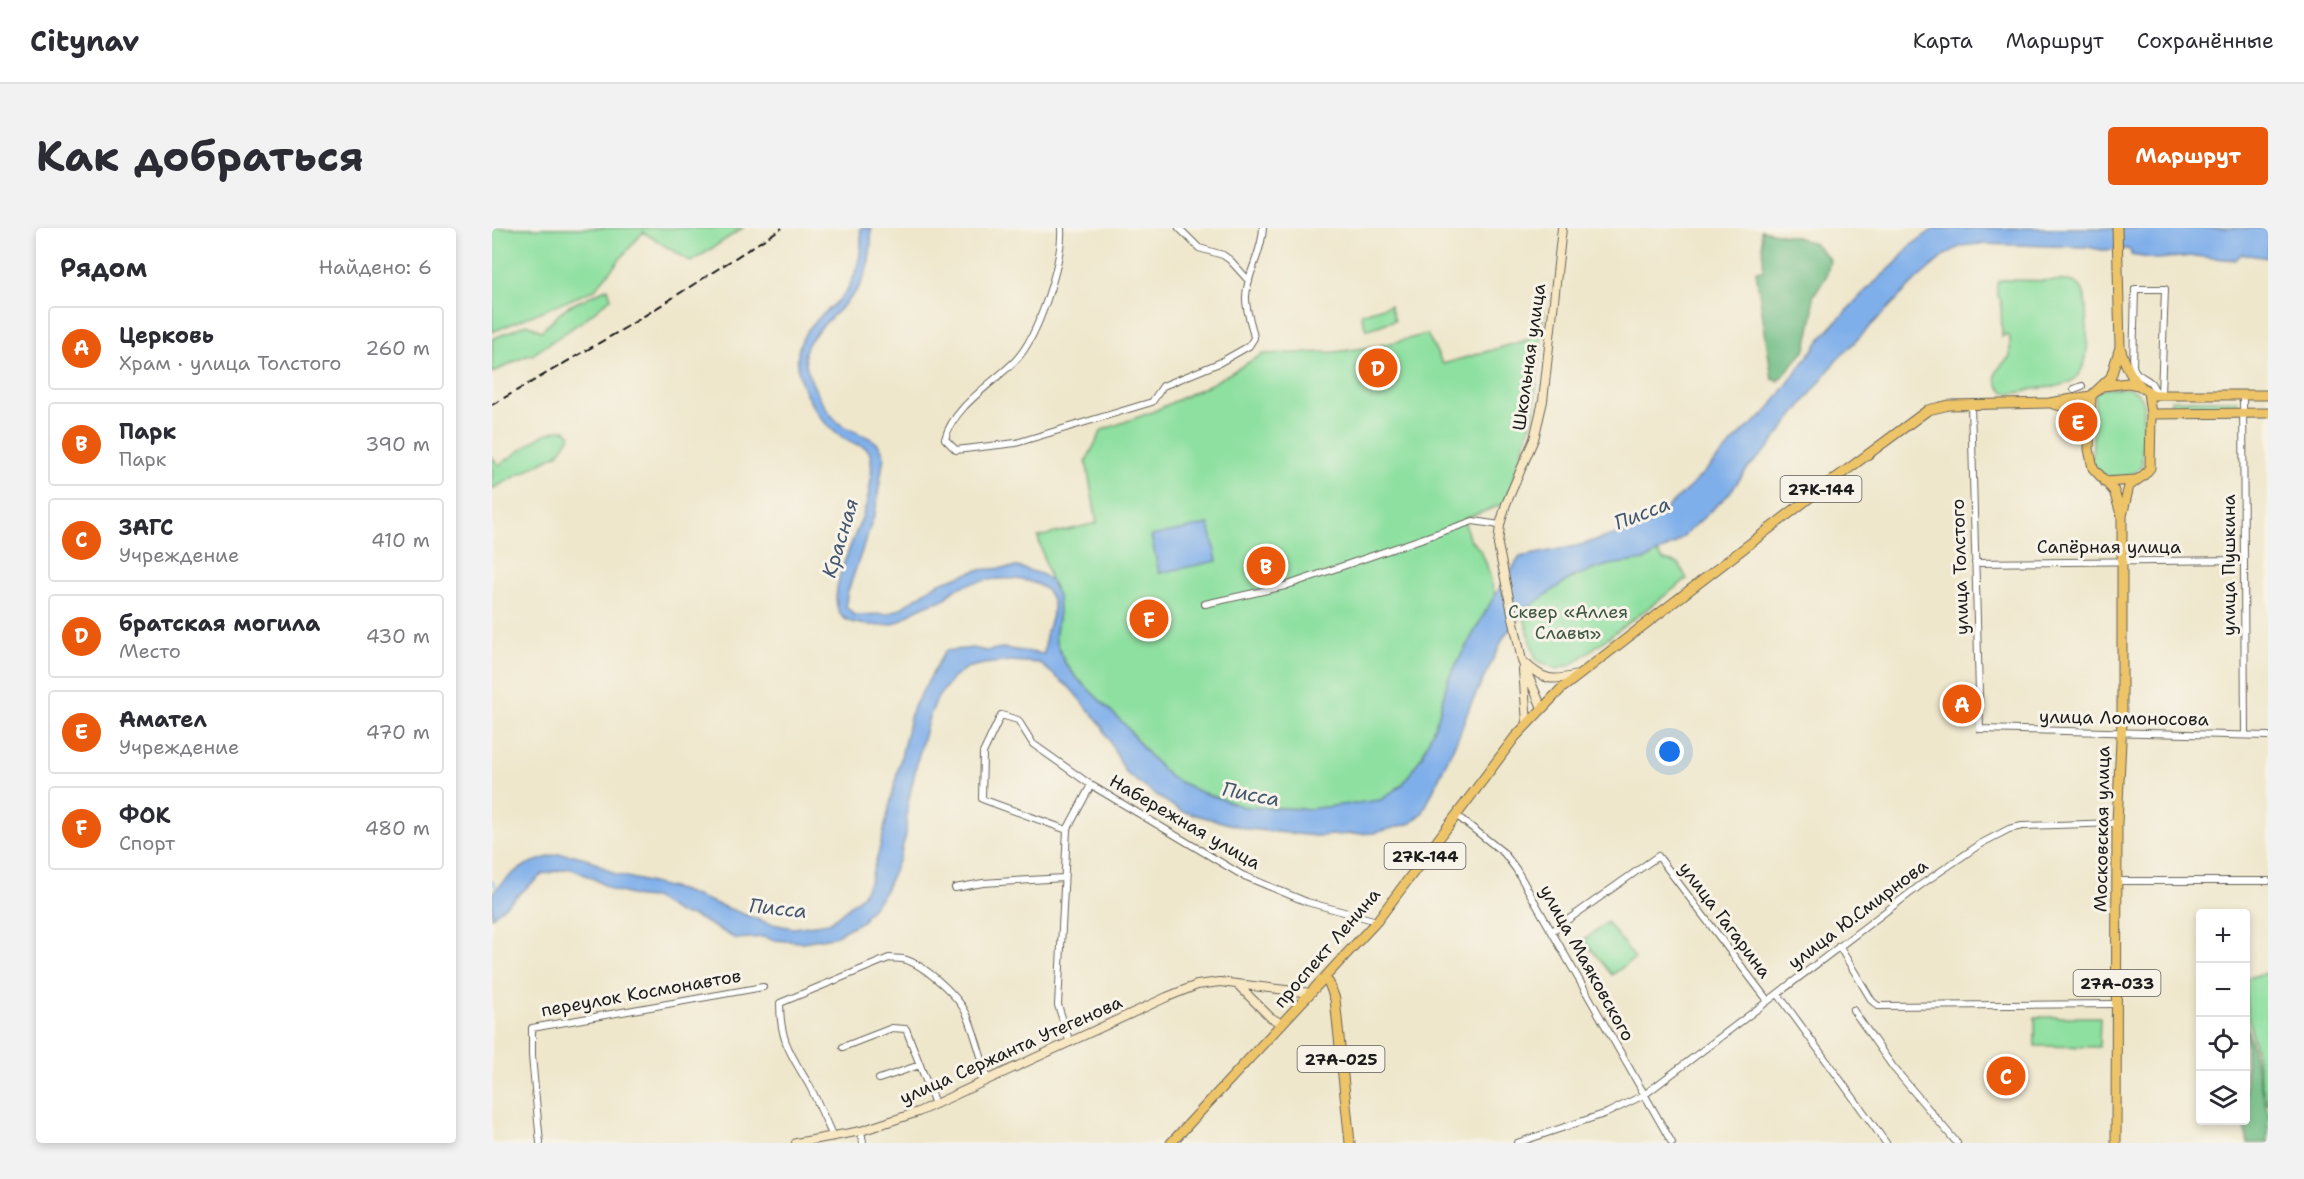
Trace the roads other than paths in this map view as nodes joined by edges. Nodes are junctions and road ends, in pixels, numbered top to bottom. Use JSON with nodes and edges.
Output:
{"nodes":[{"id":1,"x":1061,"y":228,"type":"edge"},
{"id":2,"x":1179,"y":228,"type":"edge"},
{"id":3,"x":1263,"y":228,"type":"edge"},
{"id":4,"x":1562,"y":228,"type":"edge"},
{"id":5,"x":2117,"y":228,"type":"edge"},
{"id":6,"x":1249,"y":281,"type":"junction"},
{"id":7,"x":2165,"y":289,"type":"joint"},
{"id":8,"x":2120,"y":347,"type":"junction"},
{"id":9,"x":2138,"y":385,"type":"junction"},
{"id":10,"x":2082,"y":386,"type":"dead end"},
{"id":11,"x":2103,"y":386,"type":"junction"},
{"id":12,"x":2074,"y":389,"type":"dead end"},
{"id":13,"x":2148,"y":392,"type":"junction"},
{"id":14,"x":2243,"y":395,"type":"junction"},
{"id":15,"x":2268,"y":395,"type":"edge"},
{"id":16,"x":2091,"y":396,"type":"junction"},
{"id":17,"x":2049,"y":403,"type":"junction"},
{"id":18,"x":1971,"y":404,"type":"junction"},
{"id":19,"x":2089,"y":410,"type":"junction"},
{"id":20,"x":2243,"y":413,"type":"junction"},
{"id":21,"x":2268,"y":413,"type":"edge"},
{"id":22,"x":2151,"y":414,"type":"junction"},
{"id":23,"x":2137,"y":480,"type":"junction"},
{"id":24,"x":2105,"y":482,"type":"junction"},
{"id":25,"x":2122,"y":516,"type":"junction"},
{"id":26,"x":1500,"y":525,"type":"junction"},
{"id":27,"x":2244,"y":561,"type":"junction"},
{"id":28,"x":1975,"y":563,"type":"junction"},
{"id":29,"x":2123,"y":563,"type":"junction"},
{"id":30,"x":1205,"y":604,"type":"dead end"},
{"id":31,"x":1522,"y":661,"type":"junction"},
{"id":32,"x":1581,"y":674,"type":"junction"},
{"id":33,"x":1542,"y":708,"type":"junction"},
{"id":34,"x":1527,"y":723,"type":"junction"},
{"id":35,"x":1980,"y":729,"type":"joint"},
{"id":36,"x":2121,"y":734,"type":"junction"},
{"id":37,"x":2245,"y":735,"type":"junction"},
{"id":38,"x":2268,"y":736,"type":"edge"},
{"id":39,"x":1091,"y":784,"type":"junction"},
{"id":40,"x":1456,"y":815,"type":"junction"},
{"id":41,"x":2117,"y":823,"type":"junction"},
{"id":42,"x":1067,"y":830,"type":"junction"},
{"id":43,"x":1063,"y":878,"type":"junction"},
{"id":44,"x":2117,"y":881,"type":"junction"},
{"id":45,"x":2268,"y":881,"type":"edge"},
{"id":46,"x":955,"y":888,"type":"dead end"},
{"id":47,"x":1377,"y":921,"type":"junction"},
{"id":48,"x":1552,"y":931,"type":"junction"},
{"id":49,"x":1839,"y":946,"type":"junction"},
{"id":50,"x":1324,"y":978,"type":"junction"},
{"id":51,"x":1237,"y":984,"type":"junction"},
{"id":52,"x":763,"y":987,"type":"dead end"},
{"id":53,"x":1311,"y":993,"type":"junction"},
{"id":54,"x":1778,"y":994,"type":"junction"},
{"id":55,"x":1768,"y":1001,"type":"junction"},
{"id":56,"x":2117,"y":1005,"type":"junction"},
{"id":57,"x":1853,"y":1010,"type":"dead end"},
{"id":58,"x":1282,"y":1024,"type":"junction"},
{"id":59,"x":1070,"y":1043,"type":"junction"},
{"id":60,"x":843,"y":1047,"type":"dead end"},
{"id":61,"x":920,"y":1065,"type":"junction"},
{"id":62,"x":879,"y":1079,"type":"dead end"},
{"id":63,"x":988,"y":1079,"type":"junction"},
{"id":64,"x":1644,"y":1095,"type":"junction"},
{"id":65,"x":934,"y":1104,"type":"junction"},
{"id":66,"x":861,"y":1131,"type":"junction"},
{"id":67,"x":833,"y":1137,"type":"junction"},
{"id":68,"x":540,"y":1143,"type":"edge"},
{"id":69,"x":796,"y":1143,"type":"edge"},
{"id":70,"x":863,"y":1143,"type":"edge"},
{"id":71,"x":1171,"y":1143,"type":"edge"},
{"id":72,"x":1350,"y":1143,"type":"edge"},
{"id":73,"x":1517,"y":1143,"type":"edge"},
{"id":74,"x":1672,"y":1143,"type":"edge"},
{"id":75,"x":1886,"y":1143,"type":"edge"},
{"id":76,"x":1957,"y":1143,"type":"edge"},
{"id":77,"x":2116,"y":1143,"type":"edge"}],
"edges":[{"from":1,"to":6,"type":"street"},
{"from":2,"to":6,"type":"street"},
{"from":3,"to":6,"type":"street"},
{"from":4,"to":26,"type":"main road","name":"Школьная улица"},
{"from":5,"to":8,"type":"main road"},
{"from":7,"to":7,"type":"street"},
{"from":8,"to":9,"type":"main road"},
{"from":8,"to":11,"type":"main road"},
{"from":9,"to":11,"type":"main road"},
{"from":9,"to":13,"type":"main road"},
{"from":10,"to":12,"type":"street"},
{"from":11,"to":16,"type":"main road"},
{"from":13,"to":14,"type":"main road"},
{"from":13,"to":22,"type":"main road"},
{"from":14,"to":15,"type":"main road"},
{"from":14,"to":20,"type":"street","name":"улица Пушкина"},
{"from":16,"to":17,"type":"main road","name":"проспект Ленина","number":"27К-144"},
{"from":16,"to":19,"type":"main road","name":"Московская улица"},
{"from":17,"to":18,"type":"main road","name":"проспект Ленина","number":"27К-144"},
{"from":17,"to":19,"type":"main road","name":"проспект Ленина","number":"27К-144"},
{"from":18,"to":28,"type":"street","name":"улица Толстого"},
{"from":18,"to":32,"type":"main road","name":"проспект Ленина","number":"27К-144"},
{"from":19,"to":24,"type":"main road","name":"Московская улица"},
{"from":20,"to":21,"type":"main road"},
{"from":20,"to":22,"type":"main road"},
{"from":20,"to":27,"type":"street","name":"улица Пушкина"},
{"from":22,"to":23,"type":"main road","name":"Московская улица"},
{"from":23,"to":24,"type":"main road"},
{"from":23,"to":25,"type":"main road","name":"Московская улица"},
{"from":24,"to":25,"type":"main road","name":"Московская улица"},
{"from":25,"to":29,"type":"main road","name":"Московская улица","number":"27А-033"},
{"from":26,"to":30,"type":"street"},
{"from":26,"to":31,"type":"main road","name":"Школьная улица"},
{"from":27,"to":29,"type":"street","name":"Сапёрная улица"},
{"from":27,"to":37,"type":"street","name":"улица Пушкина"},
{"from":28,"to":29,"type":"street","name":"Сапёрная улица"},
{"from":28,"to":35,"type":"street","name":"улица Толстого"},
{"from":29,"to":36,"type":"main road","name":"Московская улица","number":"27А-033"},
{"from":31,"to":32,"type":"main road"},
{"from":31,"to":33,"type":"main road","name":"Школьная улица"},
{"from":31,"to":34,"type":"main road","name":"Школьная улица"},
{"from":32,"to":33,"type":"main road","name":"проспект Ленина","number":"27К-144"},
{"from":33,"to":34,"type":"main road","name":"проспект Ленина","number":"27К-144"},
{"from":34,"to":40,"type":"main road","name":"проспект Ленина","number":"27К-144"},
{"from":35,"to":36,"type":"street","name":"улица Ломоносова"},
{"from":36,"to":37,"type":"street","name":"улица Ломоносова"},
{"from":36,"to":41,"type":"main road","name":"Московская улица","number":"27А-033"},
{"from":37,"to":38,"type":"street","name":"улица Ломоносова"},
{"from":39,"to":42,"type":"street"},
{"from":39,"to":42,"type":"street","name":"Набережная улица"},
{"from":39,"to":47,"type":"street","name":"Набережная улица"},
{"from":40,"to":47,"type":"main road","name":"проспект Ленина","number":"27К-144"},
{"from":40,"to":48,"type":"street","name":"улица Маяковского"},
{"from":41,"to":44,"type":"main road","name":"Московская улица","number":"27А-033"},
{"from":41,"to":49,"type":"street","name":"улица Ю.Смирнова"},
{"from":42,"to":43,"type":"street"},
{"from":43,"to":46,"type":"street"},
{"from":43,"to":59,"type":"street"},
{"from":44,"to":45,"type":"street"},
{"from":44,"to":56,"type":"main road","name":"Московская улица","number":"27А-033"},
{"from":47,"to":50,"type":"main road","name":"проспект Ленина","number":"27К-144"},
{"from":48,"to":55,"type":"street","name":"улица Гагарина"},
{"from":48,"to":64,"type":"street","name":"улица Маяковского"},
{"from":49,"to":54,"type":"street","name":"улица Ю.Смирнова"},
{"from":49,"to":56,"type":"street"},
{"from":50,"to":53,"type":"main road","name":"проспект Ленина","number":"27К-144"},
{"from":50,"to":72,"type":"main road","number":"27А-025"},
{"from":51,"to":53,"type":"main road","name":"улица Сержанта Утегенова"},
{"from":51,"to":58,"type":"main road"},
{"from":51,"to":59,"type":"main road","name":"улица Сержанта Утегенова"},
{"from":52,"to":68,"type":"street","name":"переулок Космонавтов"},
{"from":53,"to":58,"type":"main road","name":"проспект Ленина","number":"27К-144"},
{"from":54,"to":55,"type":"street","name":"улица Ю.Смирнова"},
{"from":54,"to":75,"type":"street"},
{"from":55,"to":64,"type":"street","name":"улица Ю.Смирнова"},
{"from":56,"to":77,"type":"main road","name":"Московская улица","number":"27А-033"},
{"from":57,"to":76,"type":"street"},
{"from":58,"to":71,"type":"main road","name":"проспект Ленина","number":"27К-144"},
{"from":59,"to":63,"type":"main road","name":"улица Сержанта Утегенова"},
{"from":60,"to":61,"type":"street"},
{"from":61,"to":62,"type":"street"},
{"from":61,"to":65,"type":"street"},
{"from":63,"to":65,"type":"main road","name":"улица Сержанта Утегенова"},
{"from":63,"to":67,"type":"street"},
{"from":64,"to":73,"type":"street","name":"улица Ю.Смирнова"},
{"from":64,"to":74,"type":"street","name":"улица Маяковского"},
{"from":65,"to":66,"type":"main road","name":"улица Сержанта Утегенова"},
{"from":66,"to":67,"type":"main road","name":"улица Сержанта Утегенова"},
{"from":66,"to":70,"type":"street"},
{"from":67,"to":69,"type":"main road","name":"улица Сержанта Утегенова"}]}
